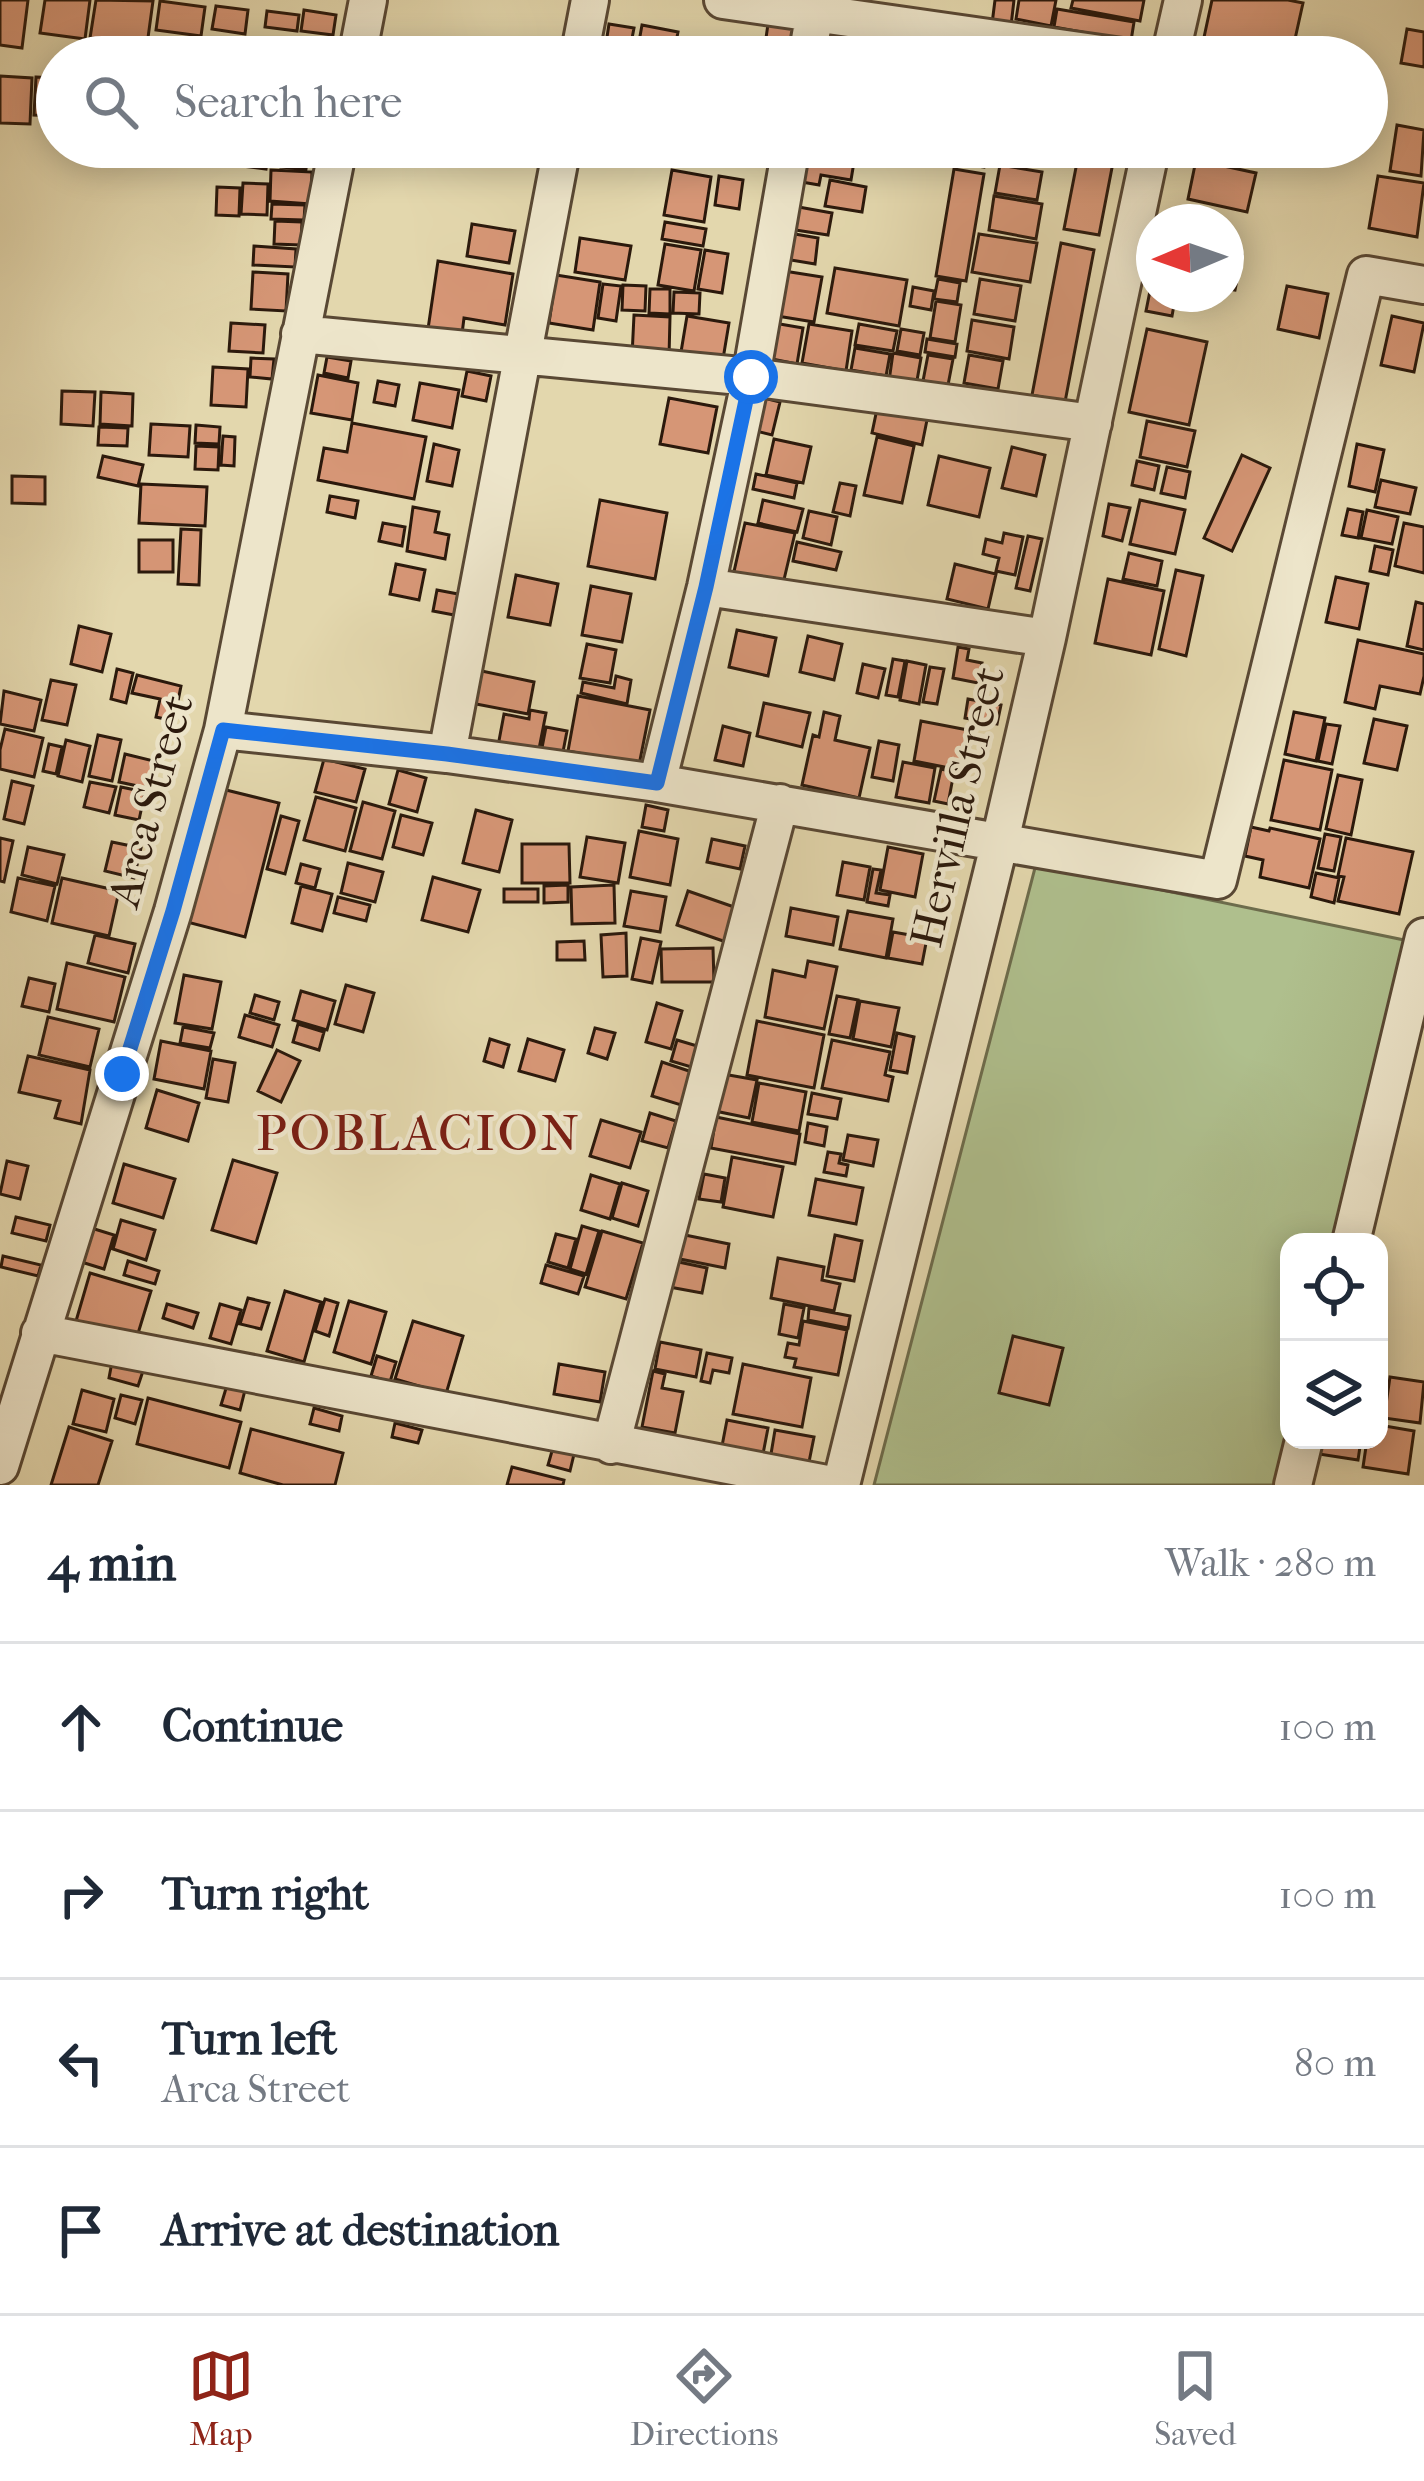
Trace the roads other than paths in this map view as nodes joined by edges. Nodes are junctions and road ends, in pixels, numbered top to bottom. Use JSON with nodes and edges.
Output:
{"nodes":[{"id":1,"x":368,"y":0,"type":"edge"},
{"id":2,"x":590,"y":0,"type":"edge"},
{"id":3,"x":723,"y":0,"type":"edge"},
{"id":4,"x":1183,"y":0,"type":"edge"},
{"id":5,"x":816,"y":7,"type":"edge"},
{"id":6,"x":361,"y":36,"type":"edge"},
{"id":7,"x":583,"y":36,"type":"edge"},
{"id":8,"x":994,"y":36,"type":"edge"},
{"id":9,"x":1175,"y":36,"type":"edge"},
{"id":10,"x":334,"y":168,"type":"edge"},
{"id":11,"x":558,"y":168,"type":"edge"},
{"id":12,"x":787,"y":168,"type":"edge"},
{"id":13,"x":1147,"y":168,"type":"edge"},
{"id":14,"x":1424,"y":285,"type":"edge"},
{"id":15,"x":300,"y":334,"type":"junction"},
{"id":16,"x":524,"y":354,"type":"junction"},
{"id":17,"x":751,"y":377,"type":"junction"},
{"id":18,"x":1094,"y":423,"type":"junction"},
{"id":19,"x":706,"y":587,"type":"junction"},
{"id":20,"x":1047,"y":638,"type":"junction"},
{"id":21,"x":223,"y":730,"type":"junction"},
{"id":22,"x":447,"y":754,"type":"junction"},
{"id":23,"x":657,"y":783,"type":"junction"},
{"id":24,"x":780,"y":803,"type":"junction"},
{"id":25,"x":1000,"y":841,"type":"junction"},
{"id":26,"x":1424,"y":937,"type":"edge"},
{"id":27,"x":1354,"y":1233,"type":"edge"},
{"id":28,"x":40,"y":1333,"type":"junction"},
{"id":29,"x":611,"y":1444,"type":"junction"},
{"id":30,"x":1302,"y":1449,"type":"edge"},
{"id":31,"x":0,"y":1466,"type":"edge"},
{"id":32,"x":832,"y":1485,"type":"edge"},
{"id":33,"x":842,"y":1485,"type":"edge"},
{"id":34,"x":1294,"y":1485,"type":"edge"}],
"edges":[{"from":1,"to":6,"type":"street"},
{"from":2,"to":7,"type":"street"},
{"from":3,"to":5,"type":"street"},
{"from":4,"to":9,"type":"street"},
{"from":5,"to":8,"type":"street"},
{"from":10,"to":15,"type":"street","name":"Arca Street"},
{"from":11,"to":16,"type":"street"},
{"from":12,"to":17,"type":"street"},
{"from":13,"to":18,"type":"street","name":"Hervilla Street"},
{"from":14,"to":25,"type":"street"},
{"from":15,"to":16,"type":"street"},
{"from":15,"to":21,"type":"street","name":"Arca Street"},
{"from":16,"to":17,"type":"street"},
{"from":16,"to":22,"type":"street"},
{"from":17,"to":18,"type":"street"},
{"from":17,"to":19,"type":"street"},
{"from":18,"to":20,"type":"street","name":"Hervilla Street"},
{"from":19,"to":20,"type":"street"},
{"from":19,"to":23,"type":"street"},
{"from":20,"to":25,"type":"street","name":"Hervilla Street"},
{"from":21,"to":22,"type":"street"},
{"from":21,"to":28,"type":"street","name":"Arca Street"},
{"from":22,"to":23,"type":"street"},
{"from":23,"to":24,"type":"street"},
{"from":24,"to":25,"type":"street"},
{"from":24,"to":29,"type":"street"},
{"from":25,"to":33,"type":"street","name":"Hervilla Street"},
{"from":26,"to":27,"type":"street"},
{"from":28,"to":29,"type":"street"},
{"from":28,"to":31,"type":"street","name":"Arca Street"},
{"from":29,"to":32,"type":"street"},
{"from":30,"to":34,"type":"street"}]}
